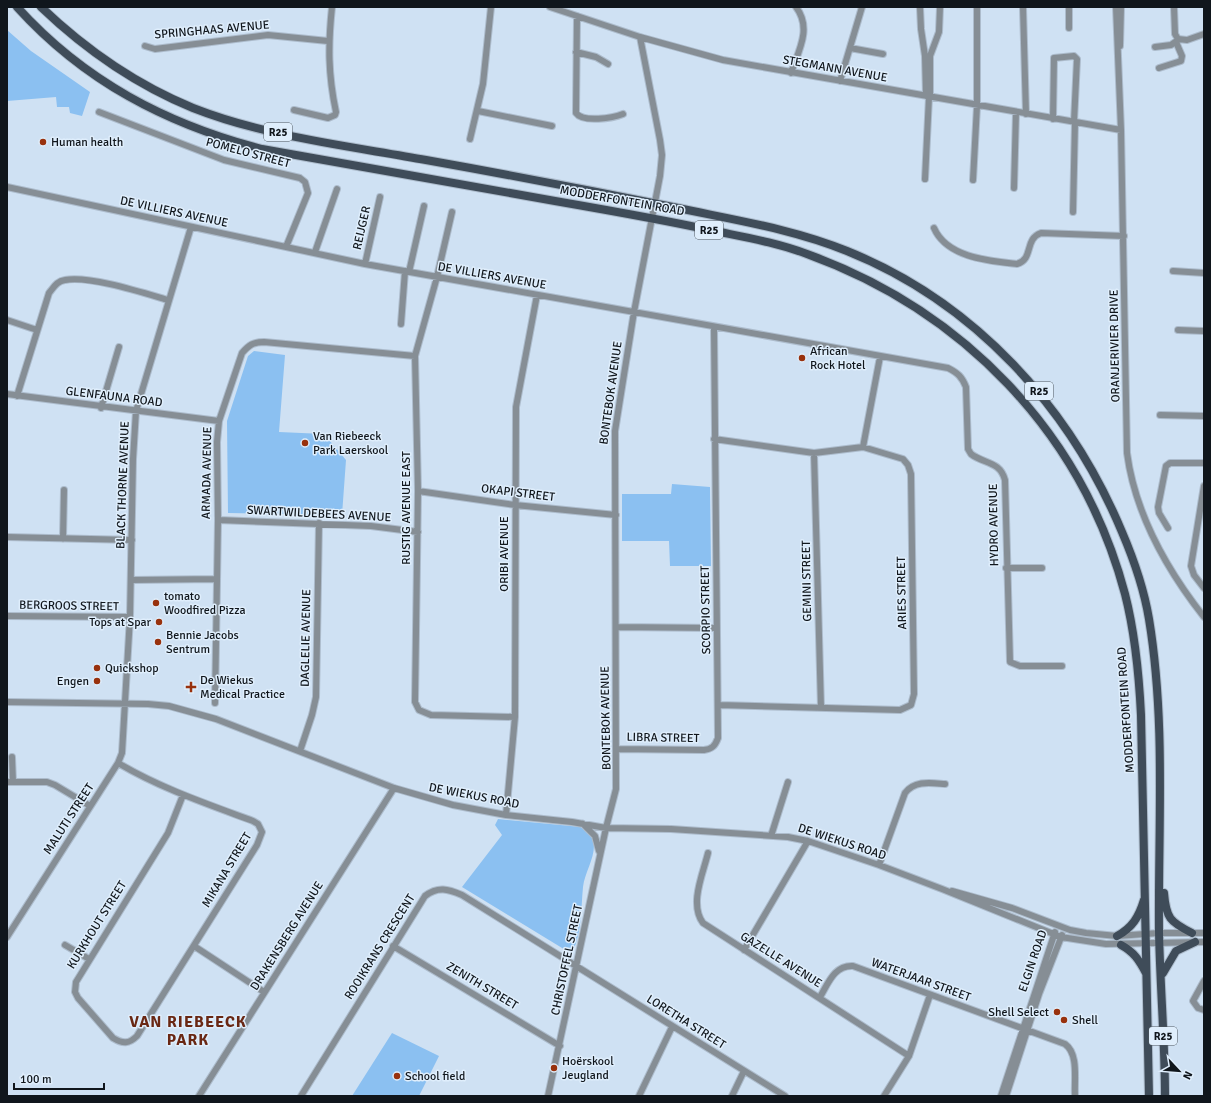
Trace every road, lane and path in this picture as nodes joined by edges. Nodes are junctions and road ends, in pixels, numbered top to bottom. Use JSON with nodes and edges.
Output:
{"nodes":[{"id":1,"x":17,"y":7,"type":"edge"},
{"id":2,"x":41,"y":7,"type":"edge"},
{"id":3,"x":332,"y":7,"type":"edge"},
{"id":4,"x":491,"y":7,"type":"edge"},
{"id":5,"x":550,"y":7,"type":"edge"},
{"id":6,"x":796,"y":7,"type":"edge"},
{"id":7,"x":862,"y":7,"type":"edge"},
{"id":8,"x":920,"y":7,"type":"edge"},
{"id":9,"x":940,"y":7,"type":"edge"},
{"id":10,"x":977,"y":7,"type":"edge"},
{"id":11,"x":1024,"y":7,"type":"edge"},
{"id":12,"x":1069,"y":7,"type":"edge"},
{"id":13,"x":1116,"y":7,"type":"edge"},
{"id":14,"x":1121,"y":7,"type":"edge"},
{"id":15,"x":1174,"y":7,"type":"edge"},
{"id":16,"x":577,"y":16,"type":"junction"},
{"id":17,"x":1069,"y":28,"type":"dead end"},
{"id":18,"x":1204,"y":34,"type":"edge"},
{"id":19,"x":640,"y":37,"type":"junction"},
{"id":20,"x":1177,"y":40,"type":"junction"},
{"id":21,"x":328,"y":42,"type":"junction"},
{"id":22,"x":145,"y":46,"type":"dead end"},
{"id":23,"x":1155,"y":47,"type":"dead end"},
{"id":24,"x":850,"y":48,"type":"junction"},
{"id":25,"x":576,"y":52,"type":"junction"},
{"id":26,"x":883,"y":54,"type":"dead end"},
{"id":27,"x":1119,"y":56,"type":"junction"},
{"id":28,"x":608,"y":64,"type":"dead end"},
{"id":29,"x":1159,"y":68,"type":"dead end"},
{"id":30,"x":791,"y":72,"type":"junction"},
{"id":31,"x":840,"y":81,"type":"junction"},
{"id":32,"x":928,"y":97,"type":"junction"},
{"id":33,"x":977,"y":106,"type":"junction"},
{"id":34,"x":294,"y":110,"type":"dead end"},
{"id":35,"x":478,"y":111,"type":"junction"},
{"id":36,"x":99,"y":112,"type":"dead end"},
{"id":37,"x":1016,"y":112,"type":"junction"},
{"id":38,"x":624,"y":114,"type":"dead end"},
{"id":39,"x":1026,"y":114,"type":"junction"},
{"id":40,"x":1053,"y":118,"type":"junction"},
{"id":41,"x":1074,"y":122,"type":"junction"},
{"id":42,"x":552,"y":126,"type":"dead end"},
{"id":43,"x":1121,"y":130,"type":"junction"},
{"id":44,"x":470,"y":139,"type":"dead end"},
{"id":45,"x":925,"y":179,"type":"dead end"},
{"id":46,"x":973,"y":180,"type":"dead end"},
{"id":47,"x":7,"y":187,"type":"edge"},
{"id":48,"x":1014,"y":188,"type":"dead end"},
{"id":49,"x":337,"y":189,"type":"dead end"},
{"id":50,"x":380,"y":198,"type":"dead end"},
{"id":51,"x":654,"y":204,"type":"junction"},
{"id":52,"x":424,"y":206,"type":"dead end"},
{"id":53,"x":452,"y":212,"type":"dead end"},
{"id":54,"x":1073,"y":212,"type":"dead end"},
{"id":55,"x":652,"y":218,"type":"junction"},
{"id":56,"x":191,"y":227,"type":"junction"},
{"id":57,"x":934,"y":228,"type":"dead end"},
{"id":58,"x":1124,"y":236,"type":"junction"},
{"id":59,"x":286,"y":247,"type":"junction"},
{"id":60,"x":315,"y":252,"type":"junction"},
{"id":61,"x":365,"y":264,"type":"junction"},
{"id":62,"x":407,"y":271,"type":"junction"},
{"id":63,"x":1173,"y":271,"type":"dead end"},
{"id":64,"x":1204,"y":272,"type":"edge"},
{"id":65,"x":437,"y":277,"type":"junction"},
{"id":66,"x":537,"y":295,"type":"junction"},
{"id":67,"x":168,"y":300,"type":"junction"},
{"id":68,"x":634,"y":312,"type":"junction"},
{"id":69,"x":7,"y":320,"type":"edge"},
{"id":70,"x":401,"y":324,"type":"dead end"},
{"id":71,"x":714,"y":327,"type":"junction"},
{"id":72,"x":37,"y":330,"type":"junction"},
{"id":73,"x":1178,"y":330,"type":"dead end"},
{"id":74,"x":1204,"y":331,"type":"edge"},
{"id":75,"x":119,"y":348,"type":"dead end"},
{"id":76,"x":416,"y":356,"type":"junction"},
{"id":77,"x":880,"y":357,"type":"junction"},
{"id":78,"x":966,"y":387,"type":"joint"},
{"id":79,"x":7,"y":394,"type":"edge"},
{"id":80,"x":17,"y":396,"type":"junction"},
{"id":81,"x":101,"y":408,"type":"junction"},
{"id":82,"x":136,"y":411,"type":"junction"},
{"id":83,"x":1160,"y":415,"type":"dead end"},
{"id":84,"x":1204,"y":416,"type":"edge"},
{"id":85,"x":219,"y":421,"type":"junction"},
{"id":86,"x":714,"y":439,"type":"junction"},
{"id":87,"x":863,"y":447,"type":"junction"},
{"id":88,"x":814,"y":453,"type":"junction"},
{"id":89,"x":1204,"y":463,"type":"edge"},
{"id":90,"x":1204,"y":486,"type":"edge"},
{"id":91,"x":64,"y":490,"type":"dead end"},
{"id":92,"x":418,"y":491,"type":"junction"},
{"id":93,"x":515,"y":505,"type":"junction"},
{"id":94,"x":616,"y":515,"type":"junction"},
{"id":95,"x":218,"y":520,"type":"junction"},
{"id":96,"x":319,"y":523,"type":"junction"},
{"id":97,"x":1168,"y":528,"type":"dead end"},
{"id":98,"x":418,"y":532,"type":"junction"},
{"id":99,"x":7,"y":536,"type":"edge"},
{"id":100,"x":63,"y":539,"type":"junction"},
{"id":101,"x":132,"y":540,"type":"junction"},
{"id":102,"x":1006,"y":568,"type":"junction"},
{"id":103,"x":1042,"y":568,"type":"dead end"},
{"id":104,"x":216,"y":579,"type":"junction"},
{"id":105,"x":132,"y":580,"type":"junction"},
{"id":106,"x":1204,"y":588,"type":"edge"},
{"id":107,"x":7,"y":616,"type":"edge"},
{"id":108,"x":130,"y":617,"type":"junction"},
{"id":109,"x":1204,"y":617,"type":"edge"},
{"id":110,"x":616,"y":628,"type":"junction"},
{"id":111,"x":716,"y":628,"type":"junction"},
{"id":112,"x":1062,"y":666,"type":"dead end"},
{"id":113,"x":7,"y":702,"type":"edge"},
{"id":114,"x":215,"y":703,"type":"dead end"},
{"id":115,"x":124,"y":704,"type":"junction"},
{"id":116,"x":719,"y":705,"type":"junction"},
{"id":117,"x":821,"y":708,"type":"junction"},
{"id":118,"x":514,"y":717,"type":"junction"},
{"id":119,"x":617,"y":749,"type":"junction"},
{"id":120,"x":300,"y":751,"type":"junction"},
{"id":121,"x":12,"y":757,"type":"dead end"},
{"id":122,"x":118,"y":763,"type":"junction"},
{"id":123,"x":10,"y":782,"type":"edge"},
{"id":124,"x":788,"y":782,"type":"dead end"},
{"id":125,"x":945,"y":784,"type":"dead end"},
{"id":126,"x":394,"y":788,"type":"junction"},
{"id":127,"x":183,"y":795,"type":"junction"},
{"id":128,"x":90,"y":806,"type":"junction"},
{"id":129,"x":506,"y":815,"type":"junction"},
{"id":130,"x":1160,"y":816,"type":"junction"},
{"id":131,"x":582,"y":824,"type":"junction"},
{"id":132,"x":606,"y":828,"type":"junction"},
{"id":133,"x":771,"y":836,"type":"junction"},
{"id":134,"x":808,"y":841,"type":"junction"},
{"id":135,"x":708,"y":853,"type":"dead end"},
{"id":136,"x":599,"y":859,"type":"junction"},
{"id":137,"x":878,"y":865,"type":"junction"},
{"id":138,"x":942,"y":889,"type":"junction"},
{"id":139,"x":1145,"y":893,"type":"junction"},
{"id":140,"x":1057,"y":925,"type":"junction"},
{"id":141,"x":1065,"y":928,"type":"junction"},
{"id":142,"x":1159,"y":933,"type":"junction"},
{"id":143,"x":1192,"y":933,"type":"junction"},
{"id":144,"x":1204,"y":933,"type":"edge"},
{"id":145,"x":1054,"y":934,"type":"junction"},
{"id":146,"x":1146,"y":934,"type":"junction"},
{"id":147,"x":1117,"y":936,"type":"junction"},
{"id":148,"x":7,"y":937,"type":"edge"},
{"id":149,"x":1061,"y":937,"type":"junction"},
{"id":150,"x":1195,"y":942,"type":"junction"},
{"id":151,"x":1204,"y":942,"type":"edge"},
{"id":152,"x":1146,"y":943,"type":"junction"},
{"id":153,"x":1160,"y":943,"type":"junction"},
{"id":154,"x":65,"y":945,"type":"dead end"},
{"id":155,"x":1121,"y":945,"type":"junction"},
{"id":156,"x":194,"y":946,"type":"junction"},
{"id":157,"x":393,"y":946,"type":"junction"},
{"id":158,"x":744,"y":950,"type":"junction"},
{"id":159,"x":89,"y":959,"type":"junction"},
{"id":160,"x":576,"y":966,"type":"junction"},
{"id":161,"x":1148,"y":975,"type":"junction"},
{"id":162,"x":1161,"y":976,"type":"junction"},
{"id":163,"x":1204,"y":981,"type":"edge"},
{"id":164,"x":264,"y":992,"type":"junction"},
{"id":165,"x":930,"y":995,"type":"junction"},
{"id":166,"x":820,"y":997,"type":"junction"},
{"id":167,"x":1204,"y":1010,"type":"edge"},
{"id":168,"x":672,"y":1027,"type":"junction"},
{"id":169,"x":1025,"y":1030,"type":"junction"},
{"id":170,"x":137,"y":1036,"type":"joint"},
{"id":171,"x":560,"y":1046,"type":"junction"},
{"id":172,"x":909,"y":1056,"type":"junction"},
{"id":173,"x":744,"y":1071,"type":"junction"},
{"id":174,"x":199,"y":1096,"type":"edge"},
{"id":175,"x":301,"y":1096,"type":"edge"},
{"id":176,"x":548,"y":1096,"type":"edge"},
{"id":177,"x":639,"y":1096,"type":"edge"},
{"id":178,"x":732,"y":1096,"type":"edge"},
{"id":179,"x":785,"y":1096,"type":"edge"},
{"id":180,"x":884,"y":1096,"type":"edge"},
{"id":181,"x":1001,"y":1096,"type":"edge"},
{"id":182,"x":1006,"y":1096,"type":"edge"},
{"id":183,"x":1075,"y":1096,"type":"edge"},
{"id":184,"x":1149,"y":1096,"type":"edge"},
{"id":185,"x":1165,"y":1096,"type":"edge"}],
"edges":[{"from":1,"to":55,"type":"main road","name":"MODDERFONTEIN ROAD","number":"R25"},
{"from":2,"to":51,"type":"main road","name":"MODDERFONTEIN ROAD","number":"R25"},
{"from":3,"to":21,"type":"street"},
{"from":4,"to":35,"type":"street"},
{"from":5,"to":16,"type":"street","name":"STEGMANN AVENUE"},
{"from":6,"to":30,"type":"street"},
{"from":7,"to":24,"type":"street"},
{"from":8,"to":32,"type":"street"},
{"from":9,"to":32,"type":"street"},
{"from":10,"to":33,"type":"street"},
{"from":11,"to":39,"type":"street"},
{"from":12,"to":17,"type":"street"},
{"from":13,"to":27,"type":"street","name":"ORANJERIVIER DRIVE"},
{"from":14,"to":27,"type":"street","name":"ORANJERIVIER DRIVE"},
{"from":15,"to":20,"type":"street"},
{"from":16,"to":19,"type":"street","name":"STEGMANN AVENUE"},
{"from":16,"to":25,"type":"street"},
{"from":18,"to":20,"type":"street"},
{"from":19,"to":30,"type":"street","name":"STEGMANN AVENUE"},
{"from":19,"to":51,"type":"street","name":"BONTEBOK AVENUE"},
{"from":20,"to":23,"type":"street"},
{"from":20,"to":29,"type":"street"},
{"from":21,"to":22,"type":"street","name":"SPRINGHAAS AVENUE"},
{"from":21,"to":34,"type":"street"},
{"from":24,"to":26,"type":"street"},
{"from":24,"to":31,"type":"street"},
{"from":25,"to":28,"type":"street"},
{"from":25,"to":38,"type":"street"},
{"from":27,"to":43,"type":"street","name":"ORANJERIVIER DRIVE"},
{"from":30,"to":31,"type":"street","name":"STEGMANN AVENUE"},
{"from":31,"to":32,"type":"street","name":"STEGMANN AVENUE"},
{"from":32,"to":33,"type":"street","name":"STEGMANN AVENUE"},
{"from":32,"to":45,"type":"street"},
{"from":33,"to":37,"type":"street","name":"STEGMANN AVENUE"},
{"from":33,"to":46,"type":"street"},
{"from":35,"to":42,"type":"street"},
{"from":35,"to":44,"type":"street"},
{"from":36,"to":59,"type":"street","name":"POMELO STREET"},
{"from":37,"to":39,"type":"street","name":"STEGMANN AVENUE"},
{"from":37,"to":48,"type":"street"},
{"from":39,"to":40,"type":"street","name":"STEGMANN AVENUE"},
{"from":40,"to":41,"type":"street","name":"STEGMANN AVENUE"},
{"from":40,"to":41,"type":"street"},
{"from":41,"to":43,"type":"street","name":"STEGMANN AVENUE"},
{"from":41,"to":54,"type":"street"},
{"from":43,"to":58,"type":"street","name":"ORANJERIVIER DRIVE"},
{"from":47,"to":56,"type":"street","name":"DE VILLIERS AVENUE"},
{"from":49,"to":60,"type":"street"},
{"from":50,"to":61,"type":"street","name":"REIJGER"},
{"from":51,"to":55,"type":"street","name":"BONTEBOK AVENUE"},
{"from":51,"to":130,"type":"main road","name":"MODDERFONTEIN ROAD","number":"R25"},
{"from":52,"to":62,"type":"street"},
{"from":53,"to":65,"type":"street","name":"RUSTIG AVENUE EAST"},
{"from":55,"to":68,"type":"street","name":"BONTEBOK AVENUE"},
{"from":55,"to":139,"type":"main road","name":"MODDERFONTEIN ROAD","number":"R25"},
{"from":56,"to":59,"type":"street","name":"DE VILLIERS AVENUE"},
{"from":56,"to":67,"type":"street","name":"BLACK THORNE AVENUE"},
{"from":57,"to":58,"type":"street"},
{"from":58,"to":109,"type":"street","name":"ORANJERIVIER DRIVE"},
{"from":59,"to":60,"type":"street","name":"DE VILLIERS AVENUE"},
{"from":60,"to":61,"type":"street","name":"DE VILLIERS AVENUE"},
{"from":61,"to":62,"type":"street","name":"DE VILLIERS AVENUE"},
{"from":62,"to":65,"type":"street","name":"DE VILLIERS AVENUE"},
{"from":62,"to":70,"type":"street"},
{"from":63,"to":64,"type":"street"},
{"from":65,"to":66,"type":"street","name":"DE VILLIERS AVENUE"},
{"from":65,"to":76,"type":"street","name":"RUSTIG AVENUE EAST"},
{"from":66,"to":68,"type":"street","name":"DE VILLIERS AVENUE"},
{"from":66,"to":93,"type":"street","name":"ORIBI AVENUE"},
{"from":67,"to":72,"type":"street"},
{"from":67,"to":82,"type":"street","name":"BLACK THORNE AVENUE"},
{"from":68,"to":71,"type":"street","name":"DE VILLIERS AVENUE"},
{"from":68,"to":94,"type":"street","name":"BONTEBOK AVENUE"},
{"from":69,"to":72,"type":"street"},
{"from":71,"to":77,"type":"street","name":"DE VILLIERS AVENUE"},
{"from":71,"to":86,"type":"street","name":"SCORPIO STREET"},
{"from":72,"to":80,"type":"street"},
{"from":73,"to":74,"type":"street"},
{"from":75,"to":81,"type":"street"},
{"from":76,"to":85,"type":"street","name":"ARMADA AVENUE"},
{"from":76,"to":92,"type":"street","name":"RUSTIG AVENUE EAST"},
{"from":77,"to":78,"type":"street","name":"DE VILLIERS AVENUE"},
{"from":77,"to":87,"type":"street"},
{"from":78,"to":102,"type":"street","name":"HYDRO AVENUE"},
{"from":79,"to":80,"type":"street","name":"GLENFAUNA ROAD"},
{"from":80,"to":81,"type":"street","name":"GLENFAUNA ROAD"},
{"from":81,"to":82,"type":"street","name":"GLENFAUNA ROAD"},
{"from":82,"to":85,"type":"street","name":"GLENFAUNA ROAD"},
{"from":82,"to":101,"type":"street","name":"BLACK THORNE AVENUE"},
{"from":83,"to":84,"type":"street"},
{"from":85,"to":95,"type":"street","name":"ARMADA AVENUE"},
{"from":86,"to":88,"type":"street"},
{"from":86,"to":111,"type":"street","name":"SCORPIO STREET"},
{"from":87,"to":88,"type":"street"},
{"from":87,"to":117,"type":"street","name":"ARIES STREET"},
{"from":88,"to":117,"type":"street","name":"GEMINI STREET"},
{"from":89,"to":97,"type":"street"},
{"from":90,"to":106,"type":"street"},
{"from":91,"to":100,"type":"street"},
{"from":92,"to":93,"type":"street","name":"OKAPI STREET"},
{"from":92,"to":98,"type":"street","name":"RUSTIG AVENUE EAST"},
{"from":93,"to":94,"type":"street","name":"OKAPI STREET"},
{"from":93,"to":118,"type":"street","name":"ORIBI AVENUE"},
{"from":94,"to":110,"type":"street","name":"BONTEBOK AVENUE"},
{"from":95,"to":96,"type":"street","name":"SWARTWILDEBEES AVENUE"},
{"from":95,"to":104,"type":"street","name":"ARMADA AVENUE"},
{"from":96,"to":98,"type":"street","name":"SWARTWILDEBEES AVENUE"},
{"from":96,"to":120,"type":"street","name":"DAGLELIE AVENUE"},
{"from":98,"to":118,"type":"street","name":"RUSTIG AVENUE EAST"},
{"from":99,"to":100,"type":"street"},
{"from":100,"to":101,"type":"street"},
{"from":101,"to":105,"type":"street","name":"BLACK THORNE AVENUE"},
{"from":102,"to":103,"type":"street"},
{"from":102,"to":112,"type":"street","name":"HYDRO AVENUE"},
{"from":104,"to":105,"type":"street"},
{"from":104,"to":114,"type":"street","name":"ARMADA AVENUE"},
{"from":105,"to":108,"type":"street","name":"BLACK THORNE AVENUE"},
{"from":107,"to":108,"type":"street","name":"BERGROOS STREET"},
{"from":108,"to":115,"type":"street","name":"BLACK THORNE AVENUE"},
{"from":110,"to":111,"type":"street"},
{"from":110,"to":119,"type":"street","name":"BONTEBOK AVENUE"},
{"from":111,"to":116,"type":"street","name":"SCORPIO STREET"},
{"from":113,"to":115,"type":"street","name":"DE WIEKUS ROAD"},
{"from":115,"to":120,"type":"street","name":"DE WIEKUS ROAD"},
{"from":115,"to":122,"type":"street","name":"MALUTI STREET"},
{"from":116,"to":117,"type":"street"},
{"from":116,"to":119,"type":"street","name":"LIBRA STREET"},
{"from":118,"to":129,"type":"street","name":"ORIBI AVENUE"},
{"from":119,"to":132,"type":"street","name":"BONTEBOK AVENUE"},
{"from":120,"to":126,"type":"street","name":"DE WIEKUS ROAD"},
{"from":121,"to":123,"type":"street"},
{"from":122,"to":127,"type":"street","name":"MIKANA STREET"},
{"from":122,"to":128,"type":"street","name":"MALUTI STREET"},
{"from":123,"to":128,"type":"street"},
{"from":124,"to":133,"type":"street"},
{"from":125,"to":137,"type":"street"},
{"from":126,"to":129,"type":"street","name":"DE WIEKUS ROAD"},
{"from":126,"to":164,"type":"street","name":"DRAKENSBERG AVENUE"},
{"from":127,"to":156,"type":"street","name":"MIKANA STREET"},
{"from":127,"to":159,"type":"street","name":"KURKHOUT STREET"},
{"from":128,"to":148,"type":"street","name":"MALUTI STREET"},
{"from":129,"to":131,"type":"street","name":"DE WIEKUS ROAD"},
{"from":130,"to":142,"type":"main road","name":"MODDERFONTEIN ROAD","number":"R25"},
{"from":130,"to":143,"type":"main road"},
{"from":131,"to":132,"type":"street","name":"DE WIEKUS ROAD"},
{"from":131,"to":136,"type":"street"},
{"from":132,"to":133,"type":"street","name":"DE WIEKUS ROAD"},
{"from":132,"to":136,"type":"street","name":"CHRISTOFFEL STREET"},
{"from":133,"to":134,"type":"street","name":"DE WIEKUS ROAD"},
{"from":134,"to":137,"type":"street","name":"DE WIEKUS ROAD"},
{"from":134,"to":158,"type":"street"},
{"from":135,"to":158,"type":"street","name":"GAZELLE AVENUE"},
{"from":136,"to":160,"type":"street","name":"CHRISTOFFEL STREET"},
{"from":137,"to":138,"type":"street","name":"DE WIEKUS ROAD"},
{"from":138,"to":140,"type":"street","name":"DE WIEKUS ROAD"},
{"from":138,"to":145,"type":"street","name":"DE WIEKUS ROAD"},
{"from":139,"to":146,"type":"main road","name":"MODDERFONTEIN ROAD","number":"R25"},
{"from":139,"to":147,"type":"main road"},
{"from":140,"to":141,"type":"street","name":"DE WIEKUS ROAD"},
{"from":140,"to":145,"type":"street","name":"ELGIN ROAD"},
{"from":141,"to":147,"type":"street","name":"DE WIEKUS ROAD"},
{"from":141,"to":149,"type":"street","name":"ELGIN ROAD"},
{"from":142,"to":143,"type":"street","name":"DE WIEKUS ROAD"},
{"from":142,"to":146,"type":"street","name":"DE WIEKUS ROAD"},
{"from":142,"to":153,"type":"main road","name":"MODDERFONTEIN ROAD","number":"R25"},
{"from":143,"to":144,"type":"street","name":"DE WIEKUS ROAD"},
{"from":145,"to":149,"type":"street","name":"DE WIEKUS ROAD"},
{"from":145,"to":169,"type":"street","name":"ELGIN ROAD"},
{"from":146,"to":147,"type":"street","name":"DE WIEKUS ROAD"},
{"from":146,"to":152,"type":"main road","name":"MODDERFONTEIN ROAD","number":"R25"},
{"from":149,"to":155,"type":"street","name":"DE WIEKUS ROAD"},
{"from":149,"to":169,"type":"street","name":"ELGIN ROAD"},
{"from":150,"to":151,"type":"street","name":"DE WIEKUS ROAD"},
{"from":150,"to":153,"type":"street","name":"DE WIEKUS ROAD"},
{"from":150,"to":162,"type":"main road"},
{"from":152,"to":153,"type":"street","name":"DE WIEKUS ROAD"},
{"from":152,"to":155,"type":"street","name":"DE WIEKUS ROAD"},
{"from":152,"to":161,"type":"main road","name":"MODDERFONTEIN ROAD","number":"R25"},
{"from":153,"to":162,"type":"main road","name":"MODDERFONTEIN ROAD","number":"R25"},
{"from":154,"to":159,"type":"street"},
{"from":155,"to":161,"type":"main road"},
{"from":156,"to":164,"type":"street"},
{"from":156,"to":170,"type":"street","name":"MIKANA STREET"},
{"from":157,"to":160,"type":"street","name":"ROOIKRANS CRESCENT"},
{"from":157,"to":171,"type":"street","name":"ZENITH STREET"},
{"from":157,"to":175,"type":"street","name":"ROOIKRANS CRESCENT"},
{"from":158,"to":166,"type":"street","name":"GAZELLE AVENUE"},
{"from":159,"to":170,"type":"street","name":"KURKHOUT STREET"},
{"from":160,"to":168,"type":"street","name":"LORETHA STREET"},
{"from":160,"to":171,"type":"street","name":"CHRISTOFFEL STREET"},
{"from":161,"to":184,"type":"main road","name":"MODDERFONTEIN ROAD","number":"R25"},
{"from":162,"to":185,"type":"main road","name":"MODDERFONTEIN ROAD","number":"R25"},
{"from":163,"to":167,"type":"street"},
{"from":164,"to":174,"type":"street","name":"DRAKENSBERG AVENUE"},
{"from":165,"to":166,"type":"street","name":"WATERJAAR STREET"},
{"from":165,"to":169,"type":"street","name":"WATERJAAR STREET"},
{"from":165,"to":172,"type":"street"},
{"from":166,"to":172,"type":"street","name":"GAZELLE AVENUE"},
{"from":168,"to":173,"type":"street","name":"LORETHA STREET"},
{"from":168,"to":177,"type":"street"},
{"from":169,"to":181,"type":"street","name":"ELGIN ROAD"},
{"from":169,"to":182,"type":"street","name":"ELGIN ROAD"},
{"from":169,"to":183,"type":"street","name":"WATERJAAR STREET"},
{"from":171,"to":176,"type":"street","name":"CHRISTOFFEL STREET"},
{"from":172,"to":180,"type":"street"},
{"from":173,"to":178,"type":"street"},
{"from":173,"to":179,"type":"street","name":"LORETHA STREET"}]}
